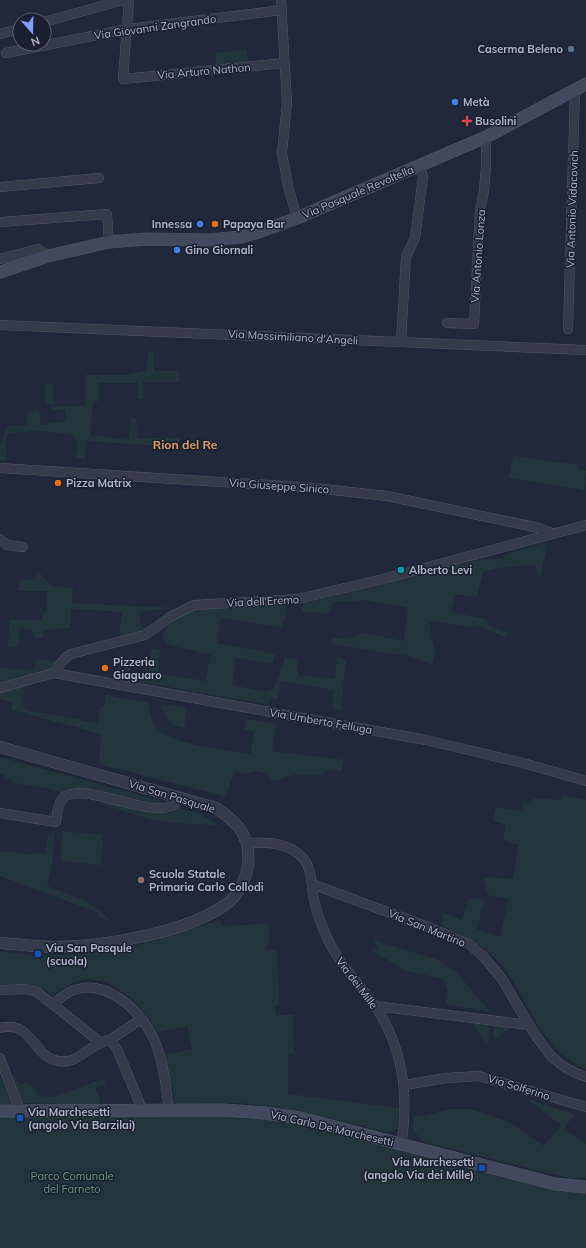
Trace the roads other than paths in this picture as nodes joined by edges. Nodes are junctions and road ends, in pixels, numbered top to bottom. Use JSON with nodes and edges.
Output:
{"nodes":[{"id":1,"x":123,"y":0,"type":"edge"},
{"id":2,"x":129,"y":0,"type":"edge"},
{"id":3,"x":281,"y":0,"type":"edge"},
{"id":4,"x":282,"y":10,"type":"junction"},
{"id":5,"x":52,"y":20,"type":"edge"},
{"id":6,"x":128,"y":29,"type":"junction"},
{"id":7,"x":12,"y":30,"type":"edge"},
{"id":8,"x":0,"y":34,"type":"edge"},
{"id":9,"x":6,"y":54,"type":"dead end"},
{"id":10,"x":285,"y":64,"type":"junction"},
{"id":11,"x":581,"y":87,"type":"edge"},
{"id":12,"x":486,"y":137,"type":"junction"},
{"id":13,"x":420,"y":165,"type":"junction"},
{"id":14,"x":99,"y":178,"type":"dead end"},
{"id":15,"x":0,"y":186,"type":"edge"},
{"id":16,"x":298,"y":218,"type":"junction"},
{"id":17,"x":0,"y":222,"type":"edge"},
{"id":18,"x":109,"y":242,"type":"junction"},
{"id":19,"x":48,"y":256,"type":"junction"},
{"id":20,"x":0,"y":258,"type":"edge"},
{"id":21,"x":0,"y":272,"type":"edge"},
{"id":22,"x":447,"y":323,"type":"dead end"},
{"id":23,"x":0,"y":325,"type":"edge"},
{"id":24,"x":13,"y":325,"type":"junction"},
{"id":25,"x":568,"y":329,"type":"dead end"},
{"id":26,"x":0,"y":331,"type":"edge"},
{"id":27,"x":401,"y":342,"type":"junction"},
{"id":28,"x":586,"y":350,"type":"edge"},
{"id":29,"x":0,"y":468,"type":"edge"},
{"id":30,"x":586,"y":525,"type":"edge"},
{"id":31,"x":554,"y":534,"type":"junction"},
{"id":32,"x":0,"y":539,"type":"edge"},
{"id":33,"x":23,"y":547,"type":"dead end"},
{"id":34,"x":54,"y":673,"type":"junction"},
{"id":35,"x":0,"y":688,"type":"edge"},
{"id":36,"x":0,"y":747,"type":"edge"},
{"id":37,"x":586,"y":781,"type":"edge"},
{"id":38,"x":177,"y":796,"type":"junction"},
{"id":39,"x":0,"y":813,"type":"edge"},
{"id":40,"x":248,"y":843,"type":"junction"},
{"id":41,"x":312,"y":884,"type":"junction"},
{"id":42,"x":0,"y":943,"type":"edge"},
{"id":43,"x":0,"y":990,"type":"edge"},
{"id":44,"x":54,"y":1004,"type":"junction"},
{"id":45,"x":375,"y":1006,"type":"junction"},
{"id":46,"x":141,"y":1019,"type":"junction"},
{"id":47,"x":529,"y":1025,"type":"junction"},
{"id":48,"x":0,"y":1028,"type":"edge"},
{"id":49,"x":110,"y":1040,"type":"junction"},
{"id":50,"x":100,"y":1042,"type":"junction"},
{"id":51,"x":0,"y":1058,"type":"edge"},
{"id":52,"x":586,"y":1076,"type":"edge"},
{"id":53,"x":404,"y":1085,"type":"junction"},
{"id":54,"x":586,"y":1107,"type":"edge"},
{"id":55,"x":169,"y":1110,"type":"junction"},
{"id":56,"x":0,"y":1111,"type":"edge"},
{"id":57,"x":143,"y":1111,"type":"junction"},
{"id":58,"x":20,"y":1112,"type":"junction"},
{"id":59,"x":402,"y":1145,"type":"junction"},
{"id":60,"x":586,"y":1187,"type":"edge"}],
"edges":[{"from":1,"to":5,"type":"street"},
{"from":2,"to":6,"type":"street"},
{"from":3,"to":4,"type":"street"},
{"from":4,"to":6,"type":"street","name":"Via Giovanni Zangrando"},
{"from":4,"to":10,"type":"street"},
{"from":6,"to":9,"type":"street","name":"Via Giovanni Zangrando"},
{"from":6,"to":10,"type":"street","name":"Via Arturo Nathan"},
{"from":7,"to":8,"type":"street"},
{"from":10,"to":16,"type":"street"},
{"from":11,"to":12,"type":"main road","name":"Via Pasquale Revoltella"},
{"from":11,"to":25,"type":"street","name":"Via Antonio Vidacovich"},
{"from":12,"to":13,"type":"main road","name":"Via Pasquale Revoltella"},
{"from":12,"to":22,"type":"street","name":"Via Antonio Lonza"},
{"from":13,"to":16,"type":"main road","name":"Via Pasquale Revoltella"},
{"from":13,"to":27,"type":"street"},
{"from":14,"to":15,"type":"street"},
{"from":16,"to":18,"type":"main road","name":"Via Pasquale Revoltella"},
{"from":17,"to":18,"type":"street"},
{"from":18,"to":19,"type":"main road","name":"Via Pasquale Revoltella"},
{"from":19,"to":20,"type":"street"},
{"from":19,"to":21,"type":"main road","name":"Via Pasquale Revoltella"},
{"from":23,"to":24,"type":"street","name":"Via Massimiliano d'Angeli"},
{"from":24,"to":26,"type":"street"},
{"from":24,"to":27,"type":"street","name":"Via Massimiliano d'Angeli"},
{"from":27,"to":28,"type":"street","name":"Via Massimiliano d'Angeli"},
{"from":29,"to":31,"type":"street","name":"Via Giuseppe Sinico"},
{"from":30,"to":31,"type":"street","name":"Via dell'Eremo"},
{"from":31,"to":34,"type":"street","name":"Via dell'Eremo"},
{"from":32,"to":33,"type":"street"},
{"from":34,"to":35,"type":"street"},
{"from":34,"to":37,"type":"street","name":"Via Umberto Felluga"},
{"from":36,"to":38,"type":"street","name":"Via San Pasquale"},
{"from":38,"to":39,"type":"street"},
{"from":38,"to":40,"type":"street","name":"Via San Pasquale"},
{"from":40,"to":41,"type":"street","name":"Via dei Mille"},
{"from":40,"to":42,"type":"street"},
{"from":41,"to":45,"type":"street","name":"Via dei Mille"},
{"from":41,"to":47,"type":"street","name":"Via San Martino"},
{"from":43,"to":44,"type":"street"},
{"from":44,"to":46,"type":"street"},
{"from":44,"to":50,"type":"street"},
{"from":45,"to":47,"type":"street"},
{"from":45,"to":53,"type":"street","name":"Via dei Mille"},
{"from":46,"to":49,"type":"street"},
{"from":46,"to":55,"type":"street"},
{"from":47,"to":52,"type":"street","name":"Via San Martino"},
{"from":48,"to":50,"type":"street"},
{"from":49,"to":50,"type":"street"},
{"from":49,"to":57,"type":"street"},
{"from":51,"to":58,"type":"street"},
{"from":53,"to":54,"type":"street","name":"Via Solferino"},
{"from":53,"to":59,"type":"street","name":"Via dei Mille"},
{"from":55,"to":57,"type":"main road","name":"Via Carlo De Marchesetti"},
{"from":55,"to":59,"type":"main road","name":"Via Carlo De Marchesetti"},
{"from":56,"to":58,"type":"main road","name":"Via Carlo De Marchesetti"},
{"from":57,"to":58,"type":"main road","name":"Via Carlo De Marchesetti"},
{"from":59,"to":60,"type":"main road","name":"Via Carlo De Marchesetti"}]}
